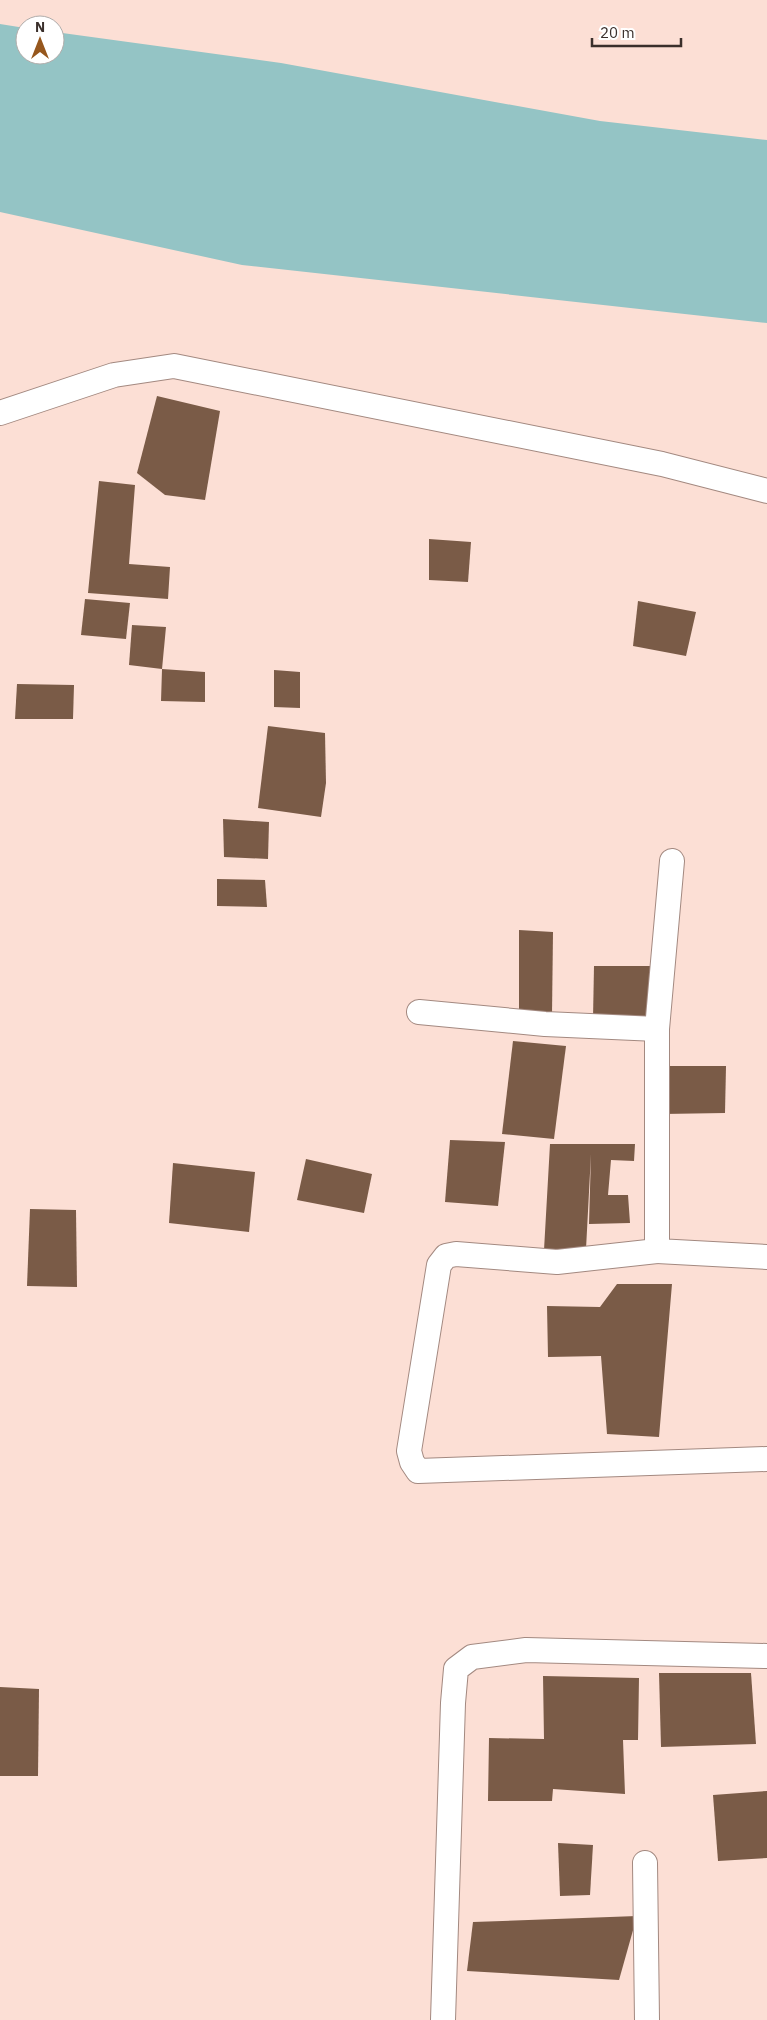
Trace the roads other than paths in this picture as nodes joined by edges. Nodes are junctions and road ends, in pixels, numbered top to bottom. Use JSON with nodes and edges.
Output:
{"nodes":[{"id":1,"x":0,"y":413,"type":"edge"},
{"id":2,"x":767,"y":491,"type":"edge"},
{"id":3,"x":672,"y":861,"type":"dead end"},
{"id":4,"x":419,"y":1012,"type":"dead end"},
{"id":5,"x":657,"y":1029,"type":"junction"},
{"id":6,"x":657,"y":1251,"type":"junction"},
{"id":7,"x":767,"y":1257,"type":"edge"},
{"id":8,"x":767,"y":1459,"type":"edge"},
{"id":9,"x":767,"y":1656,"type":"edge"},
{"id":10,"x":645,"y":1863,"type":"dead end"},
{"id":11,"x":443,"y":2020,"type":"edge"},
{"id":12,"x":647,"y":2020,"type":"edge"}],
"edges":[{"from":1,"to":2,"type":"street"},
{"from":3,"to":5,"type":"street"},
{"from":4,"to":5,"type":"street"},
{"from":5,"to":6,"type":"street"},
{"from":6,"to":7,"type":"street"},
{"from":6,"to":8,"type":"street"},
{"from":9,"to":11,"type":"street"},
{"from":10,"to":12,"type":"street"}]}
